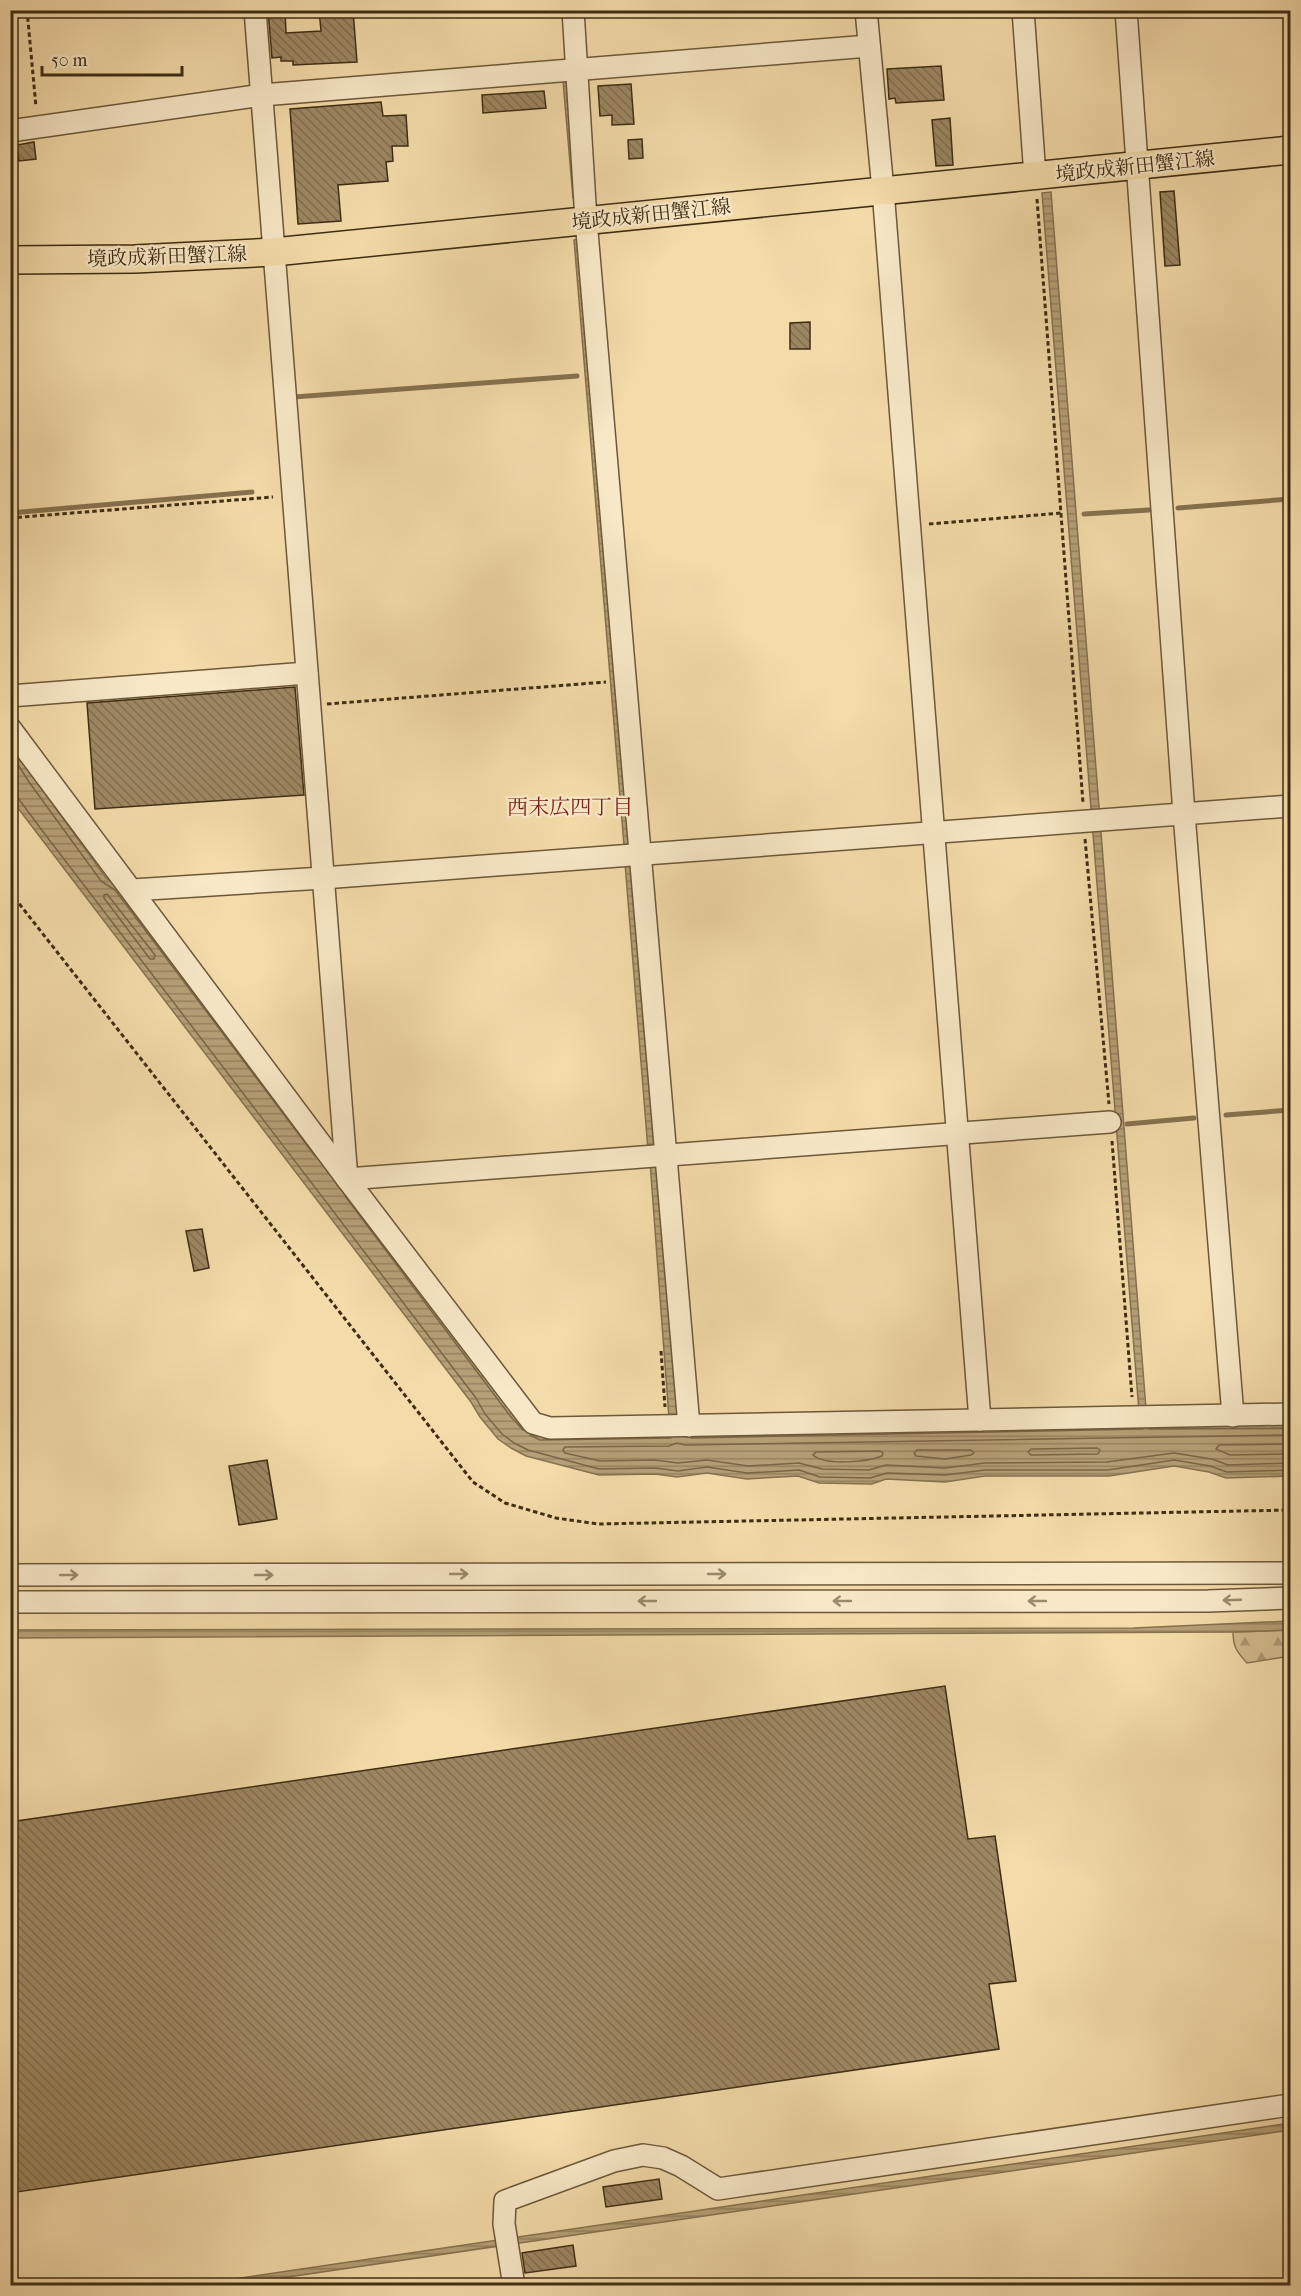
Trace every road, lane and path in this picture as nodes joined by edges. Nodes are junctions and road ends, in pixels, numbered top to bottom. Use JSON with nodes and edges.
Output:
{"nodes":[{"id":1,"x":27,"y":10,"type":"edge"},
{"id":2,"x":255,"y":10,"type":"edge"},
{"id":3,"x":573,"y":10,"type":"edge"},
{"id":4,"x":866,"y":10,"type":"edge"},
{"id":5,"x":1023,"y":10,"type":"edge"},
{"id":6,"x":1126,"y":10,"type":"edge"},
{"id":7,"x":869,"y":46,"type":"junction"},
{"id":8,"x":578,"y":69,"type":"junction"},
{"id":9,"x":262,"y":95,"type":"junction"},
{"id":10,"x":38,"y":127,"type":"junction"},
{"id":11,"x":10,"y":131,"type":"edge"},
{"id":12,"x":1290,"y":150,"type":"edge"},
{"id":13,"x":1137,"y":165,"type":"junction"},
{"id":14,"x":1035,"y":176,"type":"junction"},
{"id":15,"x":883,"y":190,"type":"junction"},
{"id":16,"x":586,"y":220,"type":"junction"},
{"id":17,"x":274,"y":252,"type":"junction"},
{"id":18,"x":10,"y":260,"type":"edge"},
{"id":19,"x":293,"y":496,"type":"junction"},
{"id":20,"x":1062,"y":513,"type":"junction"},
{"id":21,"x":10,"y":518,"type":"edge"},
{"id":22,"x":909,"y":526,"type":"junction"},
{"id":23,"x":307,"y":673,"type":"junction"},
{"id":24,"x":606,"y":682,"type":"dead end"},
{"id":25,"x":10,"y":696,"type":"edge"},
{"id":26,"x":310,"y":705,"type":"junction"},
{"id":27,"x":10,"y":728,"type":"edge"},
{"id":28,"x":1290,"y":806,"type":"edge"},
{"id":29,"x":1184,"y":814,"type":"junction"},
{"id":30,"x":1091,"y":821,"type":"junction"},
{"id":31,"x":933,"y":831,"type":"junction"},
{"id":32,"x":640,"y":853,"type":"junction"},
{"id":33,"x":323,"y":878,"type":"junction"},
{"id":34,"x":132,"y":890,"type":"junction"},
{"id":35,"x":10,"y":892,"type":"edge"},
{"id":36,"x":1110,"y":1122,"type":"junction"},
{"id":37,"x":957,"y":1133,"type":"junction"},
{"id":38,"x":666,"y":1155,"type":"junction"},
{"id":39,"x":347,"y":1179,"type":"junction"},
{"id":40,"x":1290,"y":1414,"type":"edge"},
{"id":41,"x":1233,"y":1416,"type":"junction"},
{"id":42,"x":1141,"y":1417,"type":"junction"},
{"id":43,"x":980,"y":1420,"type":"junction"},
{"id":44,"x":681,"y":1426,"type":"junction"},
{"id":45,"x":1290,"y":1510,"type":"edge"},
{"id":46,"x":1290,"y":1573,"type":"edge"},
{"id":47,"x":10,"y":1575,"type":"edge"},
{"id":48,"x":1290,"y":1598,"type":"edge"},
{"id":49,"x":10,"y":1602,"type":"edge"},
{"id":50,"x":1290,"y":2105,"type":"edge"},
{"id":51,"x":514,"y":2286,"type":"edge"}],
"edges":[{"from":1,"to":10,"type":"path"},
{"from":2,"to":9,"type":"street"},
{"from":3,"to":8,"type":"street"},
{"from":4,"to":7,"type":"street"},
{"from":5,"to":14,"type":"street"},
{"from":6,"to":13,"type":"street"},
{"from":7,"to":8,"type":"street"},
{"from":7,"to":15,"type":"street"},
{"from":8,"to":9,"type":"street"},
{"from":8,"to":16,"type":"street"},
{"from":9,"to":10,"type":"street"},
{"from":9,"to":17,"type":"street"},
{"from":10,"to":11,"type":"street"},
{"from":12,"to":13,"type":"main road","name":"境政成新田蟹江線"},
{"from":13,"to":14,"type":"main road","name":"境政成新田蟹江線"},
{"from":13,"to":29,"type":"street"},
{"from":14,"to":15,"type":"main road","name":"境政成新田蟹江線"},
{"from":14,"to":20,"type":"path"},
{"from":15,"to":16,"type":"main road","name":"境政成新田蟹江線"},
{"from":15,"to":22,"type":"street"},
{"from":16,"to":17,"type":"main road","name":"境政成新田蟹江線"},
{"from":16,"to":32,"type":"street"},
{"from":17,"to":18,"type":"main road","name":"境政成新田蟹江線"},
{"from":17,"to":19,"type":"street"},
{"from":19,"to":21,"type":"path"},
{"from":19,"to":23,"type":"street"},
{"from":20,"to":22,"type":"path"},
{"from":20,"to":30,"type":"path"},
{"from":22,"to":31,"type":"street"},
{"from":23,"to":25,"type":"street"},
{"from":23,"to":26,"type":"street"},
{"from":24,"to":26,"type":"path"},
{"from":26,"to":33,"type":"street"},
{"from":27,"to":34,"type":"street"},
{"from":28,"to":29,"type":"street"},
{"from":29,"to":30,"type":"street"},
{"from":29,"to":41,"type":"street"},
{"from":30,"to":31,"type":"street"},
{"from":30,"to":36,"type":"path"},
{"from":31,"to":32,"type":"street"},
{"from":31,"to":37,"type":"street"},
{"from":32,"to":33,"type":"street"},
{"from":32,"to":38,"type":"street"},
{"from":33,"to":34,"type":"street"},
{"from":33,"to":39,"type":"street"},
{"from":34,"to":39,"type":"street"},
{"from":35,"to":45,"type":"path"},
{"from":36,"to":37,"type":"street"},
{"from":36,"to":42,"type":"path"},
{"from":37,"to":38,"type":"street"},
{"from":37,"to":43,"type":"street"},
{"from":38,"to":39,"type":"street"},
{"from":38,"to":44,"type":"street"},
{"from":39,"to":44,"type":"street"},
{"from":40,"to":41,"type":"street"},
{"from":41,"to":42,"type":"street"},
{"from":42,"to":43,"type":"street"},
{"from":43,"to":44,"type":"street"},
{"from":47,"to":46,"type":"street","one_way":true},
{"from":48,"to":49,"type":"street","one_way":true},
{"from":50,"to":51,"type":"street"}]}
